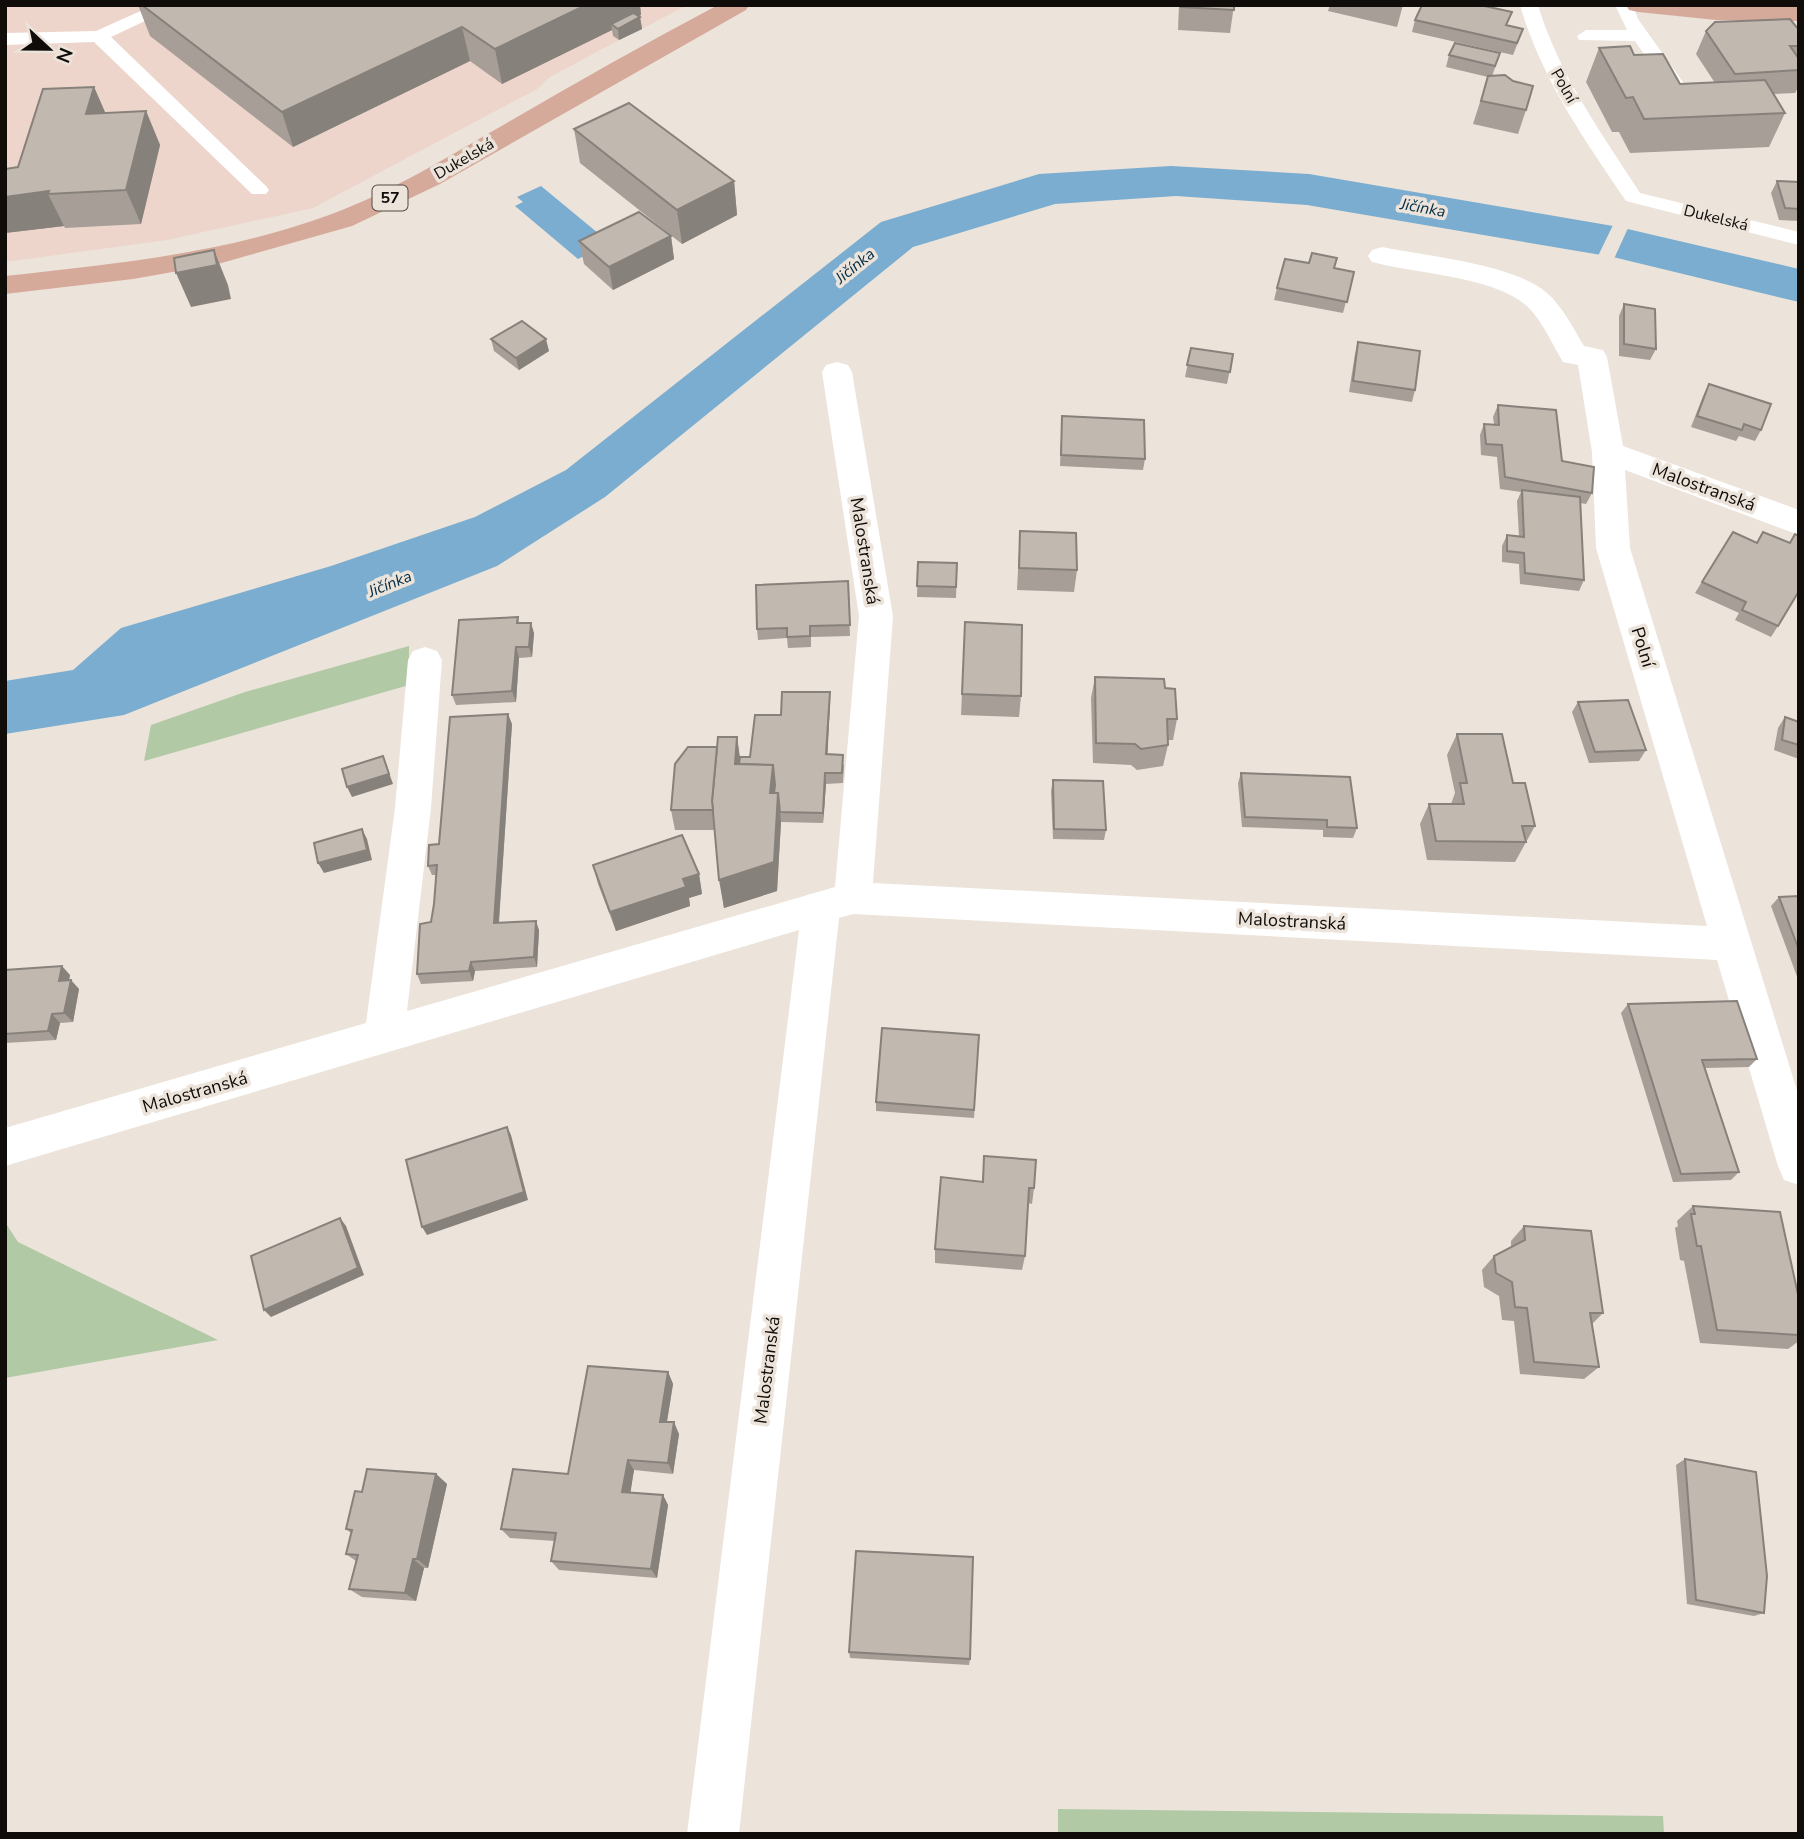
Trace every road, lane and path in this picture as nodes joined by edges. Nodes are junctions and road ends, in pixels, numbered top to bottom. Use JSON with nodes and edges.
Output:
{"nodes":[{"id":1,"x":170,"y":5,"type":"edge"},
{"id":2,"x":737,"y":5,"type":"edge"},
{"id":3,"x":1529,"y":5,"type":"edge"},
{"id":4,"x":1624,"y":5,"type":"edge"},
{"id":5,"x":1637,"y":5,"type":"edge"},
{"id":6,"x":1799,"y":13,"type":"edge"},
{"id":7,"x":1640,"y":35,"type":"junction"},
{"id":8,"x":99,"y":36,"type":"junction"},
{"id":9,"x":1586,"y":36,"type":"dead end"},
{"id":10,"x":5,"y":39,"type":"edge"},
{"id":11,"x":1685,"y":99,"type":"edge"},
{"id":12,"x":259,"y":190,"type":"dead end"},
{"id":13,"x":1633,"y":197,"type":"joint"},
{"id":14,"x":1799,"y":239,"type":"edge"},
{"id":15,"x":1382,"y":256,"type":"dead end"},
{"id":16,"x":5,"y":285,"type":"edge"},
{"id":17,"x":837,"y":372,"type":"dead end"},
{"id":18,"x":1608,"y":452,"type":"junction"},
{"id":19,"x":1799,"y":523,"type":"edge"},
{"id":20,"x":425,"y":660,"type":"dead end"},
{"id":21,"x":837,"y":903,"type":"junction"},
{"id":22,"x":1732,"y":944,"type":"junction"},
{"id":23,"x":384,"y":1036,"type":"junction"},
{"id":24,"x":5,"y":1147,"type":"edge"},
{"id":25,"x":1799,"y":1166,"type":"edge"},
{"id":26,"x":713,"y":1834,"type":"edge"}],
"edges":[{"from":1,"to":8,"type":"lane"},
{"from":2,"to":16,"type":"main road","name":"Dukelská","number":"57"},
{"from":3,"to":13,"type":"lane","name":"Polní"},
{"from":4,"to":7,"type":"lane"},
{"from":5,"to":6,"type":"main road"},
{"from":7,"to":9,"type":"lane"},
{"from":7,"to":11,"type":"lane"},
{"from":8,"to":10,"type":"lane"},
{"from":8,"to":12,"type":"lane"},
{"from":13,"to":14,"type":"lane","name":"Dukelská"},
{"from":15,"to":18,"type":"street","name":"Polní"},
{"from":17,"to":21,"type":"street","name":"Malostranská"},
{"from":18,"to":19,"type":"street","name":"Malostranská"},
{"from":18,"to":22,"type":"street","name":"Polní"},
{"from":20,"to":23,"type":"street"},
{"from":21,"to":22,"type":"street","name":"Malostranská"},
{"from":21,"to":23,"type":"street","name":"Malostranská"},
{"from":21,"to":26,"type":"street","name":"Malostranská"},
{"from":22,"to":25,"type":"street","name":"Polní"},
{"from":23,"to":24,"type":"street","name":"Malostranská"}]}
